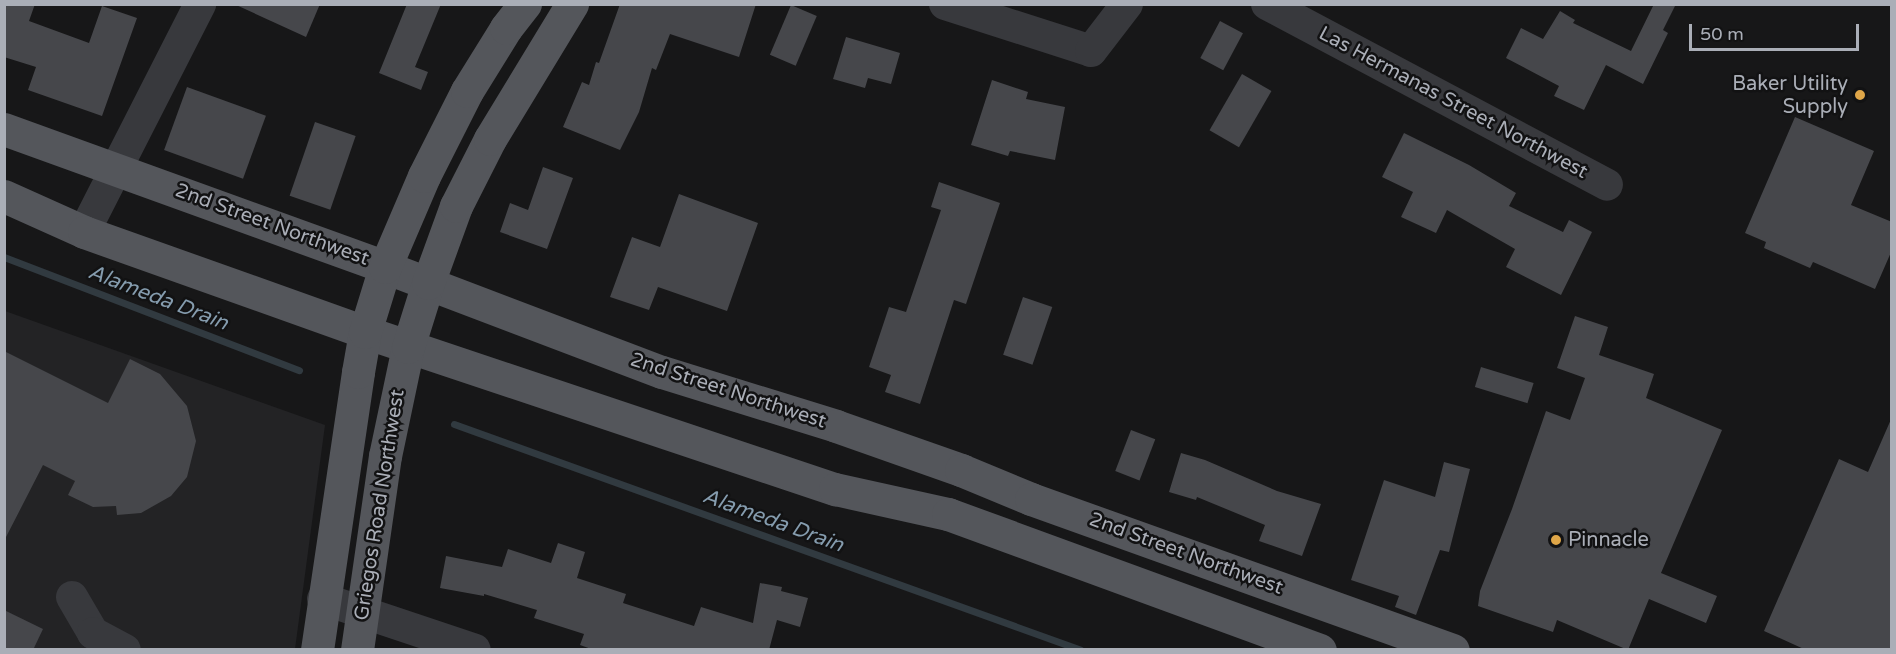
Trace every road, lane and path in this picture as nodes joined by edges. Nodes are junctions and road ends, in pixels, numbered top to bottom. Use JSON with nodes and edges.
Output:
{"nodes":[{"id":1,"x":200,"y":4,"type":"edge"},
{"id":2,"x":525,"y":4,"type":"edge"},
{"id":3,"x":572,"y":4,"type":"edge"},
{"id":4,"x":945,"y":4,"type":"edge"},
{"id":5,"x":1127,"y":4,"type":"edge"},
{"id":6,"x":1267,"y":4,"type":"edge"},
{"id":7,"x":4,"y":129,"type":"edge"},
{"id":8,"x":115,"y":168,"type":"junction"},
{"id":9,"x":1607,"y":185,"type":"dead end"},
{"id":10,"x":4,"y":196,"type":"edge"},
{"id":11,"x":84,"y":232,"type":"junction"},
{"id":12,"x":385,"y":267,"type":"junction"},
{"id":13,"x":428,"y":283,"type":"junction"},
{"id":14,"x":365,"y":332,"type":"junction"},
{"id":15,"x":408,"y":347,"type":"junction"},
{"id":16,"x":72,"y":597,"type":"dead end"},
{"id":17,"x":323,"y":599,"type":"junction"},
{"id":18,"x":363,"y":612,"type":"junction"},
{"id":19,"x":125,"y":650,"type":"edge"},
{"id":20,"x":317,"y":650,"type":"edge"},
{"id":21,"x":357,"y":650,"type":"edge"},
{"id":22,"x":475,"y":650,"type":"edge"},
{"id":23,"x":1320,"y":650,"type":"edge"},
{"id":24,"x":1453,"y":650,"type":"edge"}],
"edges":[{"from":1,"to":8,"type":"street"},
{"from":2,"to":12,"type":"main road","name":"Griegos Road Northwest"},
{"from":3,"to":13,"type":"main road","name":"Griegos Road Northwest"},
{"from":4,"to":5,"type":"street"},
{"from":6,"to":9,"type":"street","name":"Las Hermanas Street Northwest"},
{"from":7,"to":8,"type":"main road","name":"2nd Street Northwest"},
{"from":8,"to":11,"type":"street"},
{"from":8,"to":12,"type":"main road","name":"2nd Street Northwest"},
{"from":10,"to":11,"type":"main road"},
{"from":11,"to":14,"type":"main road"},
{"from":12,"to":13,"type":"main road","name":"2nd Street Northwest"},
{"from":12,"to":14,"type":"main road","name":"Griegos Road Northwest"},
{"from":13,"to":15,"type":"main road","name":"Griegos Road Northwest"},
{"from":13,"to":24,"type":"main road","name":"2nd Street Northwest"},
{"from":14,"to":15,"type":"main road"},
{"from":14,"to":17,"type":"main road","name":"Griegos Road Northwest"},
{"from":15,"to":18,"type":"main road","name":"Griegos Road Northwest"},
{"from":15,"to":23,"type":"main road"},
{"from":16,"to":19,"type":"street"},
{"from":17,"to":18,"type":"street"},
{"from":17,"to":20,"type":"main road","name":"Griegos Road Northwest"},
{"from":18,"to":21,"type":"main road","name":"Griegos Road Northwest"},
{"from":18,"to":22,"type":"street"}]}
